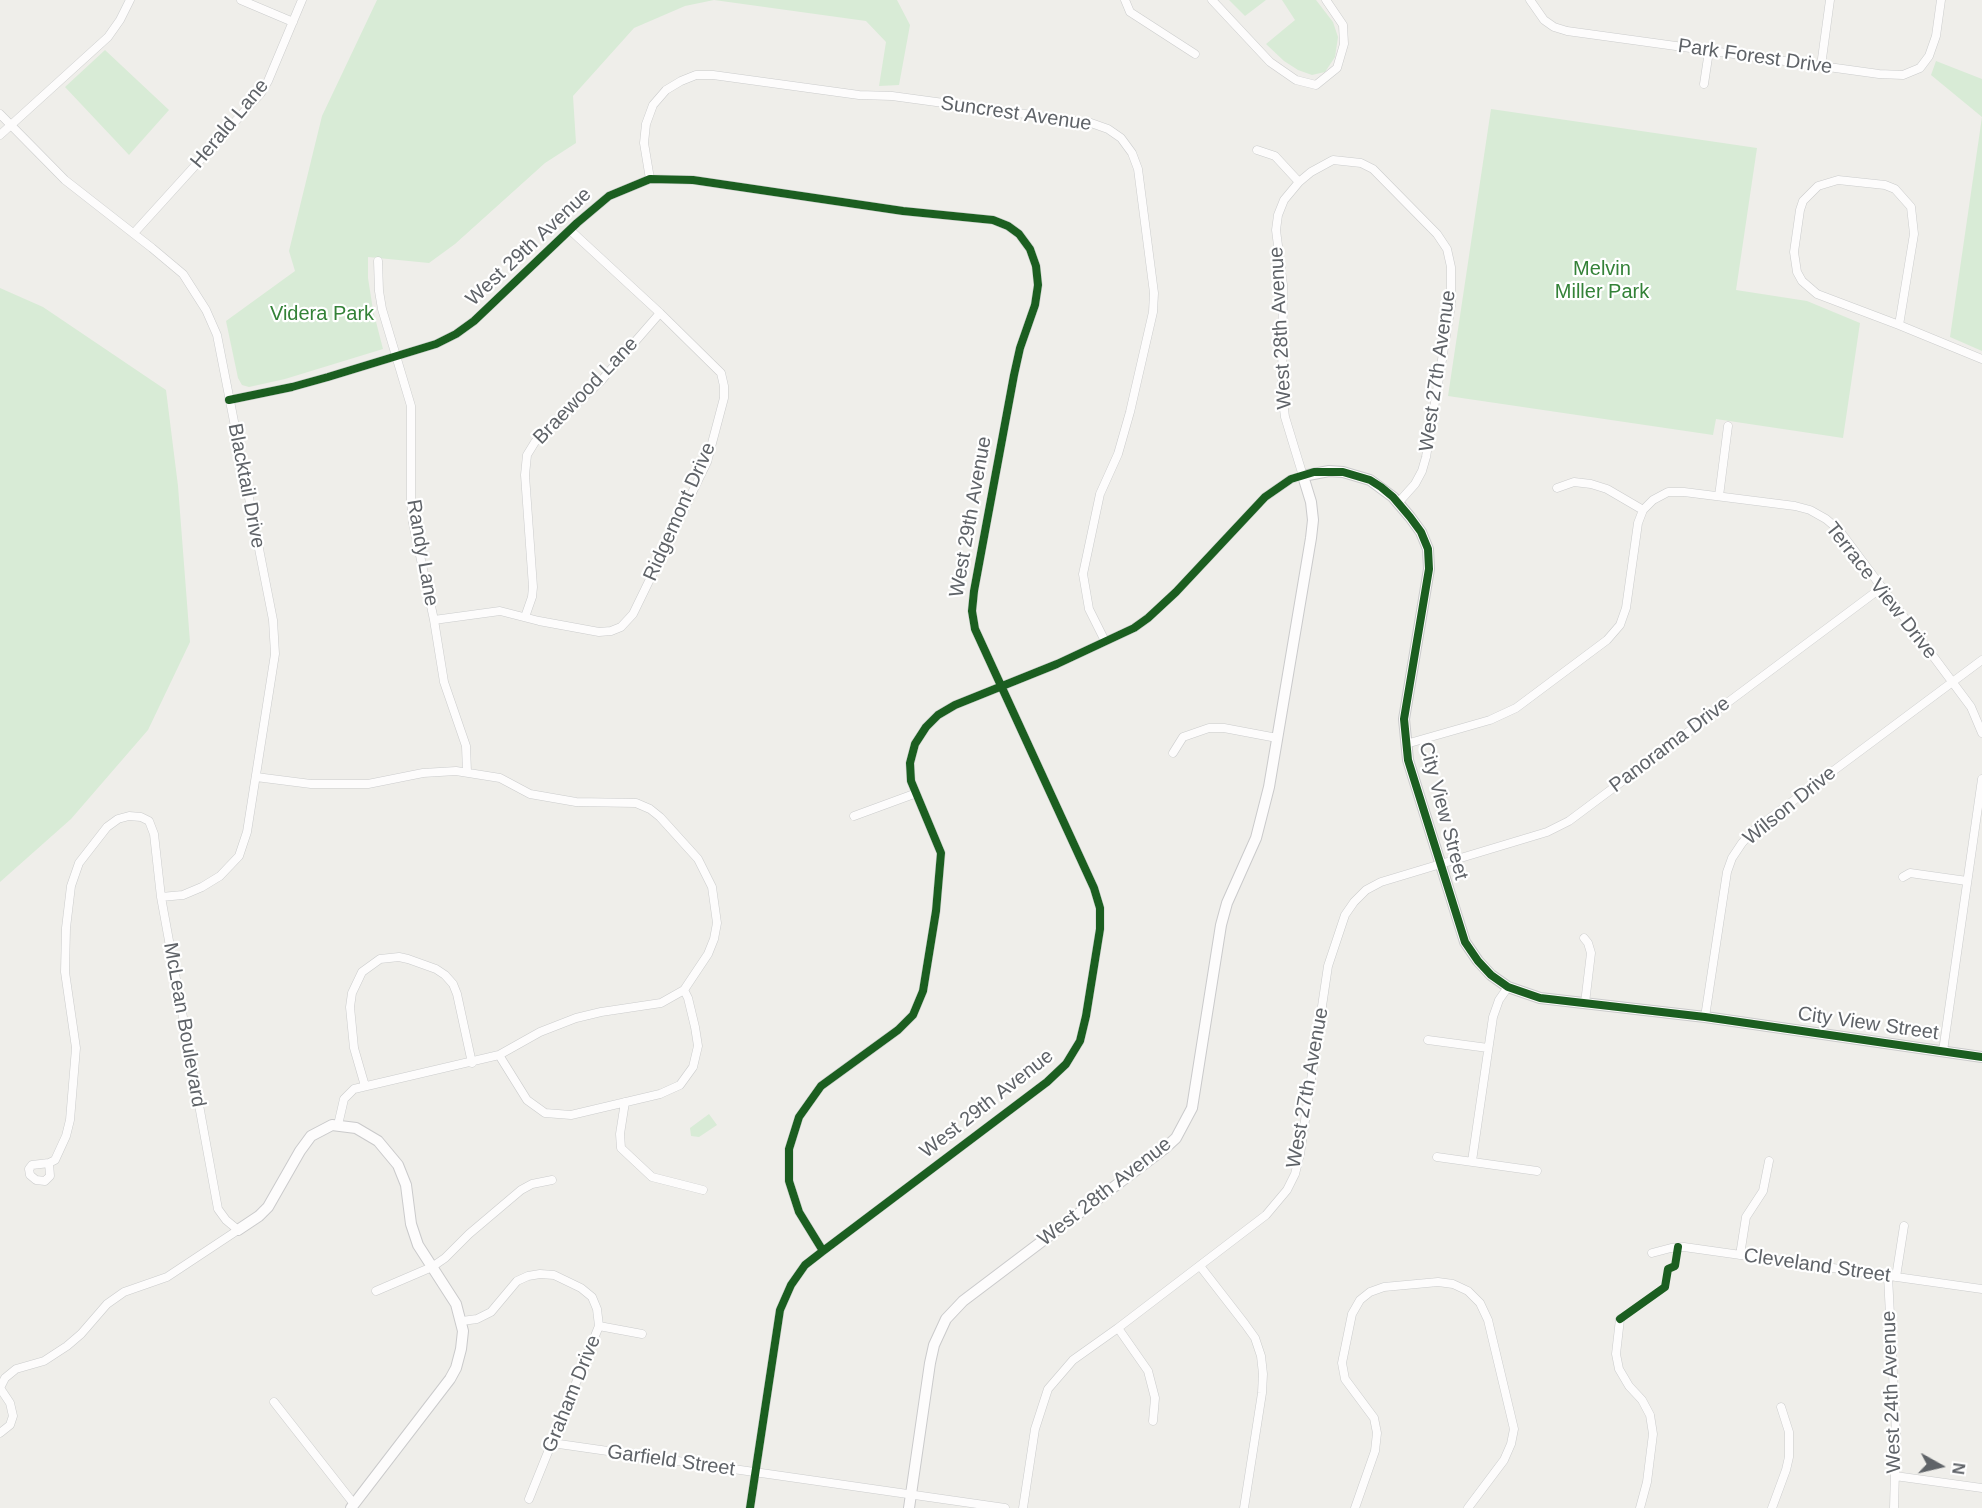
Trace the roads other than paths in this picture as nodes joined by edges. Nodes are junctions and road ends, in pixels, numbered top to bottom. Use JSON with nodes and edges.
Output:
{"nodes":[{"id":1,"x":130,"y":0,"type":"edge"},
{"id":2,"x":241,"y":0,"type":"edge"},
{"id":3,"x":302,"y":0,"type":"edge"},
{"id":4,"x":1125,"y":0,"type":"edge"},
{"id":5,"x":1212,"y":0,"type":"edge"},
{"id":6,"x":1326,"y":0,"type":"edge"},
{"id":7,"x":1530,"y":0,"type":"edge"},
{"id":8,"x":1830,"y":0,"type":"edge"},
{"id":9,"x":1941,"y":0,"type":"edge"},
{"id":10,"x":293,"y":22,"type":"junction"},
{"id":11,"x":1709,"y":51,"type":"junction"},
{"id":12,"x":1195,"y":54,"type":"dead end"},
{"id":13,"x":1821,"y":66,"type":"junction"},
{"id":14,"x":1704,"y":84,"type":"dead end"},
{"id":15,"x":0,"y":114,"type":"edge"},
{"id":16,"x":11,"y":125,"type":"junction"},
{"id":17,"x":0,"y":135,"type":"edge"},
{"id":18,"x":1257,"y":150,"type":"dead end"},
{"id":19,"x":650,"y":179,"type":"junction"},
{"id":20,"x":1299,"y":182,"type":"junction"},
{"id":21,"x":1284,"y":200,"type":"joint"},
{"id":22,"x":570,"y":230,"type":"junction"},
{"id":23,"x":134,"y":233,"type":"junction"},
{"id":24,"x":378,"y":261,"type":"dead end"},
{"id":25,"x":660,"y":313,"type":"junction"},
{"id":26,"x":1899,"y":325,"type":"junction"},
{"id":27,"x":396,"y":356,"type":"junction"},
{"id":28,"x":1982,"y":359,"type":"edge"},
{"id":29,"x":229,"y":400,"type":"junction"},
{"id":30,"x":1728,"y":426,"type":"dead end"},
{"id":31,"x":1303,"y":476,"type":"junction"},
{"id":32,"x":1557,"y":488,"type":"dead end"},
{"id":33,"x":1719,"y":496,"type":"junction"},
{"id":34,"x":1398,"y":503,"type":"junction"},
{"id":35,"x":1643,"y":510,"type":"junction"},
{"id":36,"x":1881,"y":588,"type":"junction"},
{"id":37,"x":525,"y":617,"type":"junction"},
{"id":38,"x":435,"y":620,"type":"junction"},
{"id":39,"x":1105,"y":641,"type":"junction"},
{"id":40,"x":1982,"y":660,"type":"edge"},
{"id":41,"x":1952,"y":681,"type":"junction"},
{"id":42,"x":1003,"y":687,"type":"junction"},
{"id":43,"x":1982,"y":733,"type":"edge"},
{"id":44,"x":1277,"y":738,"type":"junction"},
{"id":45,"x":1406,"y":744,"type":"junction"},
{"id":46,"x":1173,"y":753,"type":"dead end"},
{"id":47,"x":466,"y":772,"type":"junction"},
{"id":48,"x":256,"y":777,"type":"junction"},
{"id":49,"x":1982,"y":779,"type":"edge"},
{"id":50,"x":914,"y":794,"type":"junction"},
{"id":51,"x":1979,"y":815,"type":"edge"},
{"id":52,"x":854,"y":816,"type":"dead end"},
{"id":53,"x":1439,"y":864,"type":"junction"},
{"id":54,"x":1903,"y":877,"type":"dead end"},
{"id":55,"x":1967,"y":881,"type":"junction"},
{"id":56,"x":161,"y":897,"type":"junction"},
{"id":57,"x":1584,"y":938,"type":"dead end"},
{"id":58,"x":1508,"y":987,"type":"junction"},
{"id":59,"x":684,"y":990,"type":"junction"},
{"id":60,"x":1585,"y":1003,"type":"junction"},
{"id":61,"x":1705,"y":1017,"type":"junction"},
{"id":62,"x":1428,"y":1040,"type":"dead end"},
{"id":63,"x":1488,"y":1048,"type":"junction"},
{"id":64,"x":1943,"y":1051,"type":"junction"},
{"id":65,"x":499,"y":1055,"type":"junction"},
{"id":66,"x":1982,"y":1056,"type":"edge"},
{"id":67,"x":472,"y":1063,"type":"junction"},
{"id":68,"x":365,"y":1086,"type":"junction"},
{"id":69,"x":625,"y":1102,"type":"junction"},
{"id":70,"x":338,"y":1125,"type":"junction"},
{"id":71,"x":1437,"y":1157,"type":"dead end"},
{"id":72,"x":1472,"y":1161,"type":"junction"},
{"id":73,"x":1769,"y":1161,"type":"dead end"},
{"id":74,"x":50,"y":1163,"type":"dead end"},
{"id":75,"x":1537,"y":1171,"type":"dead end"},
{"id":76,"x":552,"y":1180,"type":"dead end"},
{"id":77,"x":703,"y":1190,"type":"dead end"},
{"id":78,"x":1904,"y":1226,"type":"dead end"},
{"id":79,"x":238,"y":1230,"type":"junction"},
{"id":80,"x":823,"y":1251,"type":"junction"},
{"id":81,"x":1652,"y":1253,"type":"dead end"},
{"id":82,"x":1740,"y":1255,"type":"junction"},
{"id":83,"x":1200,"y":1266,"type":"junction"},
{"id":84,"x":432,"y":1267,"type":"junction"},
{"id":85,"x":1892,"y":1276,"type":"junction"},
{"id":86,"x":1982,"y":1289,"type":"edge"},
{"id":87,"x":376,"y":1291,"type":"dead end"},
{"id":88,"x":1620,"y":1319,"type":"dead end"},
{"id":89,"x":462,"y":1321,"type":"junction"},
{"id":90,"x":599,"y":1326,"type":"junction"},
{"id":91,"x":1118,"y":1328,"type":"junction"},
{"id":92,"x":642,"y":1334,"type":"dead end"},
{"id":93,"x":0,"y":1388,"type":"edge"},
{"id":94,"x":274,"y":1402,"type":"dead end"},
{"id":95,"x":1781,"y":1407,"type":"dead end"},
{"id":96,"x":1153,"y":1420,"type":"dead end"},
{"id":97,"x":0,"y":1433,"type":"edge"},
{"id":98,"x":552,"y":1443,"type":"junction"},
{"id":99,"x":755,"y":1473,"type":"junction"},
{"id":100,"x":1895,"y":1476,"type":"junction"},
{"id":101,"x":1982,"y":1488,"type":"edge"},
{"id":102,"x":911,"y":1494,"type":"junction"},
{"id":103,"x":529,"y":1499,"type":"dead end"},
{"id":104,"x":352,"y":1506,"type":"edge"},
{"id":105,"x":750,"y":1508,"type":"edge"},
{"id":106,"x":909,"y":1508,"type":"edge"},
{"id":107,"x":1005,"y":1508,"type":"edge"},
{"id":108,"x":1023,"y":1508,"type":"edge"},
{"id":109,"x":1244,"y":1508,"type":"edge"},
{"id":110,"x":1355,"y":1508,"type":"edge"},
{"id":111,"x":1468,"y":1508,"type":"edge"},
{"id":112,"x":1640,"y":1508,"type":"edge"},
{"id":113,"x":1772,"y":1508,"type":"edge"},
{"id":114,"x":1894,"y":1508,"type":"edge"}],
"edges":[{"from":1,"to":16,"type":"street"},
{"from":2,"to":10,"type":"street"},
{"from":3,"to":10,"type":"street","name":"Herald Lane"},
{"from":4,"to":12,"type":"street"},
{"from":5,"to":6,"type":"street"},
{"from":7,"to":11,"type":"street","name":"Park Forest Drive"},
{"from":8,"to":13,"type":"street"},
{"from":9,"to":13,"type":"street","name":"Park Forest Drive"},
{"from":10,"to":23,"type":"street","name":"Herald Lane"},
{"from":11,"to":13,"type":"street","name":"Park Forest Drive"},
{"from":11,"to":14,"type":"street"},
{"from":15,"to":16,"type":"street","name":"Blacktail Drive"},
{"from":16,"to":17,"type":"street"},
{"from":16,"to":23,"type":"street","name":"Blacktail Drive"},
{"from":18,"to":20,"type":"street"},
{"from":19,"to":22,"type":"street","name":"West 29th Avenue"},
{"from":19,"to":39,"type":"street","name":"Suncrest Avenue"},
{"from":19,"to":42,"type":"street","name":"West 29th Avenue"},
{"from":20,"to":21,"type":"street","name":"West 27th Avenue"},
{"from":20,"to":34,"type":"street","name":"West 27th Avenue"},
{"from":21,"to":31,"type":"street","name":"West 28th Avenue"},
{"from":22,"to":25,"type":"street","name":"Ridgemont Drive"},
{"from":22,"to":27,"type":"street","name":"West 29th Avenue"},
{"from":23,"to":29,"type":"street","name":"Blacktail Drive"},
{"from":24,"to":27,"type":"street","name":"Randy Lane"},
{"from":25,"to":37,"type":"street","name":"Braewood Lane"},
{"from":25,"to":37,"type":"street","name":"Ridgemont Drive"},
{"from":26,"to":26,"type":"street"},
{"from":26,"to":28,"type":"street"},
{"from":27,"to":29,"type":"street","name":"West 29th Avenue"},
{"from":27,"to":38,"type":"street","name":"Randy Lane"},
{"from":29,"to":48,"type":"street","name":"Blacktail Drive"},
{"from":30,"to":33,"type":"street"},
{"from":31,"to":34,"type":"street","name":"City View Street"},
{"from":31,"to":39,"type":"street","name":"City View Street"},
{"from":31,"to":44,"type":"street","name":"West 28th Avenue"},
{"from":32,"to":35,"type":"street"},
{"from":33,"to":35,"type":"street","name":"Terrace View Drive"},
{"from":33,"to":36,"type":"street","name":"Terrace View Drive"},
{"from":34,"to":45,"type":"street","name":"City View Street"},
{"from":35,"to":45,"type":"street"},
{"from":36,"to":41,"type":"street","name":"Terrace View Drive"},
{"from":36,"to":53,"type":"street","name":"Panorama Drive"},
{"from":37,"to":38,"type":"street","name":"Ridgemont Drive"},
{"from":38,"to":47,"type":"street","name":"Randy Lane"},
{"from":39,"to":42,"type":"street","name":"City View Street"},
{"from":40,"to":41,"type":"street","name":"Wilson Drive"},
{"from":41,"to":43,"type":"street","name":"Terrace View Drive"},
{"from":41,"to":61,"type":"street","name":"Wilson Drive"},
{"from":42,"to":50,"type":"street","name":"City View Street"},
{"from":42,"to":80,"type":"street","name":"West 29th Avenue"},
{"from":44,"to":46,"type":"street"},
{"from":44,"to":102,"type":"street","name":"West 28th Avenue"},
{"from":45,"to":53,"type":"street","name":"City View Street"},
{"from":47,"to":48,"type":"street"},
{"from":47,"to":59,"type":"street"},
{"from":48,"to":56,"type":"street","name":"Blacktail Drive"},
{"from":49,"to":51,"type":"street"},
{"from":50,"to":52,"type":"street"},
{"from":50,"to":80,"type":"street","name":"City View Street"},
{"from":51,"to":55,"type":"street"},
{"from":53,"to":58,"type":"street","name":"City View Street"},
{"from":53,"to":83,"type":"street","name":"West 27th Avenue"},
{"from":54,"to":55,"type":"street"},
{"from":55,"to":64,"type":"street"},
{"from":56,"to":74,"type":"street","name":"McLean Boulevard"},
{"from":56,"to":79,"type":"street","name":"McLean Boulevard"},
{"from":57,"to":60,"type":"street"},
{"from":58,"to":60,"type":"street","name":"City View Street"},
{"from":58,"to":63,"type":"street"},
{"from":59,"to":65,"type":"street"},
{"from":59,"to":69,"type":"street"},
{"from":60,"to":61,"type":"street","name":"City View Street"},
{"from":61,"to":64,"type":"street","name":"City View Street"},
{"from":62,"to":63,"type":"street"},
{"from":63,"to":72,"type":"street"},
{"from":64,"to":66,"type":"street","name":"City View Street"},
{"from":65,"to":67,"type":"street"},
{"from":65,"to":69,"type":"street"},
{"from":67,"to":68,"type":"street"},
{"from":67,"to":68,"type":"street"},
{"from":68,"to":70,"type":"street"},
{"from":69,"to":77,"type":"street"},
{"from":70,"to":79,"type":"street"},
{"from":70,"to":84,"type":"street"},
{"from":71,"to":72,"type":"street"},
{"from":72,"to":75,"type":"street"},
{"from":73,"to":82,"type":"street"},
{"from":76,"to":84,"type":"street"},
{"from":78,"to":85,"type":"street","name":"West 24th Avenue"},
{"from":79,"to":93,"type":"street"},
{"from":80,"to":99,"type":"street","name":"West 29th Avenue"},
{"from":81,"to":82,"type":"street","name":"Cleveland Street"},
{"from":82,"to":85,"type":"street","name":"Cleveland Street"},
{"from":83,"to":91,"type":"street","name":"West 27th Avenue"},
{"from":83,"to":109,"type":"street"},
{"from":84,"to":87,"type":"street"},
{"from":84,"to":89,"type":"street"},
{"from":85,"to":86,"type":"street","name":"Cleveland Street"},
{"from":85,"to":100,"type":"street","name":"West 24th Avenue"},
{"from":88,"to":112,"type":"street"},
{"from":89,"to":90,"type":"street","name":"Graham Drive"},
{"from":89,"to":104,"type":"street"},
{"from":90,"to":92,"type":"street"},
{"from":90,"to":98,"type":"street","name":"Graham Drive"},
{"from":91,"to":96,"type":"street"},
{"from":91,"to":108,"type":"street","name":"West 27th Avenue"},
{"from":93,"to":97,"type":"street"},
{"from":94,"to":104,"type":"street"},
{"from":95,"to":113,"type":"street"},
{"from":98,"to":99,"type":"street","name":"Garfield Street"},
{"from":98,"to":103,"type":"street","name":"Graham Drive"},
{"from":99,"to":102,"type":"street","name":"Garfield Street"},
{"from":99,"to":105,"type":"street","name":"West 29th Avenue"},
{"from":100,"to":101,"type":"street"},
{"from":100,"to":114,"type":"street","name":"West 24th Avenue"},
{"from":102,"to":106,"type":"street","name":"West 28th Avenue"},
{"from":102,"to":107,"type":"street","name":"Garfield Street"},
{"from":110,"to":111,"type":"street"}]}
